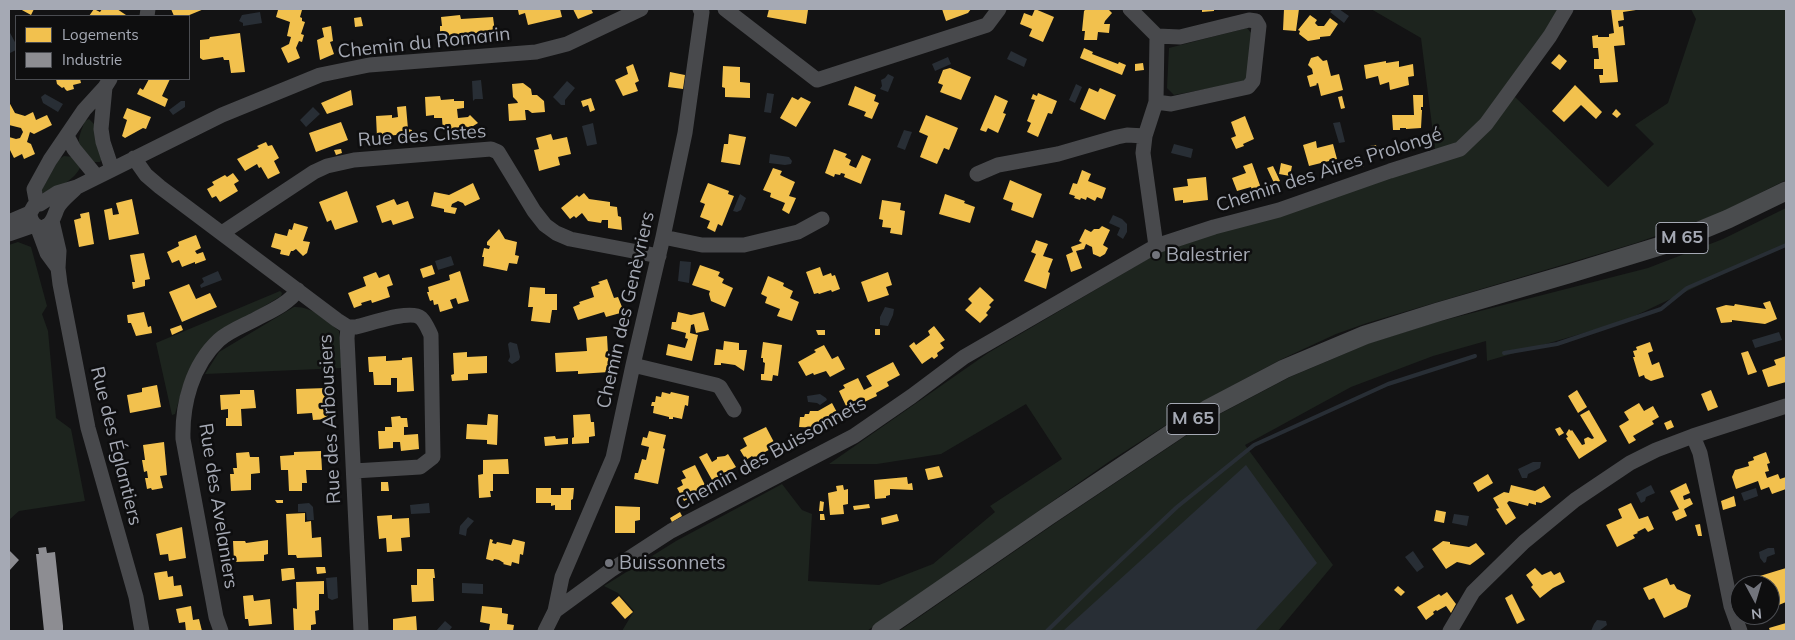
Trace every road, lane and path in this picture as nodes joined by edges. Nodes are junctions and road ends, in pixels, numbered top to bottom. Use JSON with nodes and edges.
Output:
{"nodes":[{"id":1,"x":641,"y":9,"type":"edge"},
{"id":2,"x":724,"y":9,"type":"edge"},
{"id":3,"x":999,"y":9,"type":"edge"},
{"id":4,"x":1130,"y":9,"type":"edge"},
{"id":5,"x":1566,"y":9,"type":"edge"},
{"id":6,"x":701,"y":10,"type":"edge"},
{"id":7,"x":1258,"y":15,"type":"edge"},
{"id":8,"x":1157,"y":36,"type":"junction"},
{"id":9,"x":107,"y":83,"type":"edge"},
{"id":10,"x":1156,"y":102,"type":"junction"},
{"id":11,"x":67,"y":136,"type":"junction"},
{"id":12,"x":1145,"y":136,"type":"junction"},
{"id":13,"x":134,"y":158,"type":"junction"},
{"id":14,"x":112,"y":169,"type":"junction"},
{"id":15,"x":977,"y":174,"type":"dead end"},
{"id":16,"x":98,"y":176,"type":"junction"},
{"id":17,"x":77,"y":187,"type":"junction"},
{"id":18,"x":1786,"y":191,"type":"edge"},
{"id":19,"x":1786,"y":202,"type":"edge"},
{"id":20,"x":36,"y":214,"type":"junction"},
{"id":21,"x":53,"y":219,"type":"junction"},
{"id":22,"x":822,"y":219,"type":"dead end"},
{"id":23,"x":9,"y":222,"type":"edge"},
{"id":24,"x":222,"y":233,"type":"junction"},
{"id":25,"x":9,"y":234,"type":"edge"},
{"id":26,"x":663,"y":237,"type":"junction"},
{"id":27,"x":1156,"y":246,"type":"junction"},
{"id":28,"x":659,"y":256,"type":"junction"},
{"id":29,"x":58,"y":268,"type":"junction"},
{"id":30,"x":1572,"y":274,"type":"junction"},
{"id":31,"x":298,"y":290,"type":"junction"},
{"id":32,"x":348,"y":327,"type":"junction"},
{"id":33,"x":633,"y":365,"type":"junction"},
{"id":34,"x":1786,"y":406,"type":"edge"},
{"id":35,"x":734,"y":410,"type":"dead end"},
{"id":36,"x":1693,"y":436,"type":"junction"},
{"id":37,"x":354,"y":471,"type":"junction"},
{"id":38,"x":555,"y":611,"type":"junction"},
{"id":39,"x":142,"y":631,"type":"edge"},
{"id":40,"x":221,"y":631,"type":"edge"},
{"id":41,"x":361,"y":631,"type":"edge"},
{"id":42,"x":545,"y":631,"type":"edge"},
{"id":43,"x":881,"y":631,"type":"edge"},
{"id":44,"x":1450,"y":631,"type":"edge"},
{"id":45,"x":1740,"y":631,"type":"edge"}],
"edges":[{"from":1,"to":13,"type":"street","name":"Chemin du Romarin"},
{"from":2,"to":3,"type":"street"},
{"from":2,"to":6,"type":"street"},
{"from":4,"to":8,"type":"street"},
{"from":5,"to":27,"type":"street","name":"Chemin des Aires Prolongé"},
{"from":6,"to":26,"type":"street","name":"Chemin des Genèvriers"},
{"from":7,"to":8,"type":"street"},
{"from":7,"to":10,"type":"street"},
{"from":8,"to":10,"type":"street"},
{"from":9,"to":11,"type":"street"},
{"from":9,"to":14,"type":"street"},
{"from":10,"to":12,"type":"street"},
{"from":11,"to":16,"type":"street"},
{"from":11,"to":20,"type":"street"},
{"from":12,"to":15,"type":"street"},
{"from":12,"to":27,"type":"street"},
{"from":13,"to":14,"type":"street","name":"Chemin du Romarin"},
{"from":13,"to":24,"type":"street","name":"Rue des Arbousiers"},
{"from":14,"to":16,"type":"street","name":"Chemin du Romarin"},
{"from":16,"to":17,"type":"street","name":"Chemin du Romarin"},
{"from":17,"to":20,"type":"street","name":"Chemin du Romarin"},
{"from":17,"to":21,"type":"street","name":"Chemin du Romarin"},
{"from":18,"to":30,"type":"main road","number":"M 65"},
{"from":19,"to":30,"type":"main road","number":"M 65"},
{"from":20,"to":21,"type":"street"},
{"from":20,"to":21,"type":"street"},
{"from":20,"to":23,"type":"street"},
{"from":20,"to":25,"type":"street"},
{"from":20,"to":29,"type":"street","name":"Rue des Églantiers"},
{"from":21,"to":29,"type":"street","name":"Rue des Églantiers"},
{"from":22,"to":26,"type":"street"},
{"from":24,"to":28,"type":"street","name":"Rue des Cistes"},
{"from":24,"to":31,"type":"street","name":"Rue des Arbousiers"},
{"from":26,"to":28,"type":"street","name":"Chemin des Genèvriers"},
{"from":27,"to":38,"type":"street","name":"Chemin des Buissonnets"},
{"from":28,"to":33,"type":"street","name":"Chemin des Genèvriers"},
{"from":29,"to":39,"type":"street","name":"Rue des Églantiers"},
{"from":30,"to":43,"type":"main road","number":"M 65"},
{"from":31,"to":32,"type":"street","name":"Rue des Arbousiers"},
{"from":31,"to":40,"type":"street","name":"Rue des Avelaniers"},
{"from":32,"to":37,"type":"street","name":"Rue des Arbousiers"},
{"from":32,"to":37,"type":"street"},
{"from":33,"to":35,"type":"street"},
{"from":33,"to":38,"type":"street","name":"Chemin des Genèvriers"},
{"from":34,"to":36,"type":"street"},
{"from":36,"to":44,"type":"street"},
{"from":36,"to":45,"type":"street"},
{"from":37,"to":41,"type":"street","name":"Rue des Arbousiers"},
{"from":38,"to":42,"type":"street","name":"Chemin des Buissonnets"}]}
